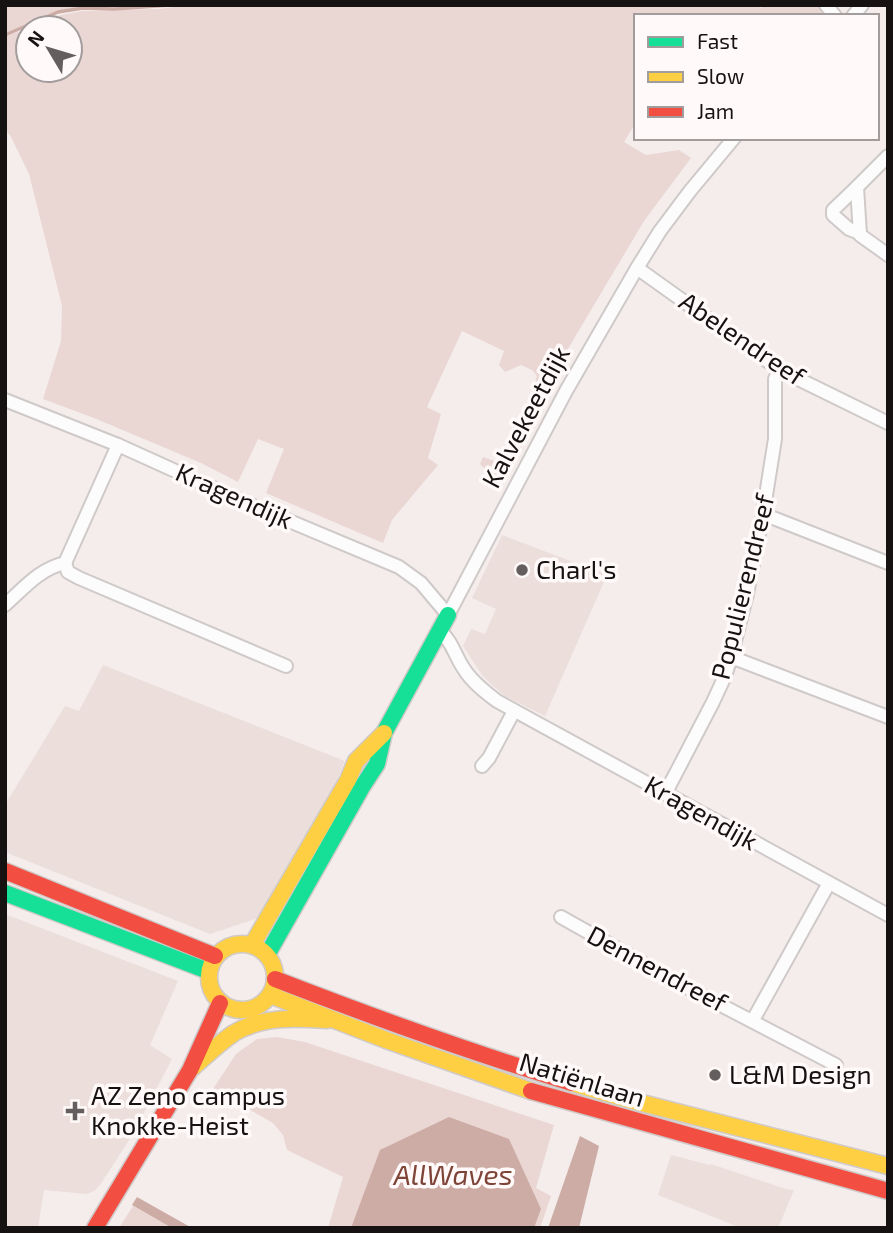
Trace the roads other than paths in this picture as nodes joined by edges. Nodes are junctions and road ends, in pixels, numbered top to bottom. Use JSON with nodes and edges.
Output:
{"nodes":[{"id":1,"x":731,"y":140,"type":"edge"},
{"id":2,"x":888,"y":156,"type":"edge"},
{"id":3,"x":857,"y":187,"type":"junction"},
{"id":4,"x":860,"y":233,"type":"junction"},
{"id":5,"x":888,"y":254,"type":"edge"},
{"id":6,"x":637,"y":268,"type":"junction"},
{"id":7,"x":780,"y":370,"type":"junction"},
{"id":8,"x":5,"y":400,"type":"edge"},
{"id":9,"x":888,"y":423,"type":"edge"},
{"id":10,"x":118,"y":445,"type":"junction"},
{"id":11,"x":763,"y":514,"type":"junction"},
{"id":12,"x":888,"y":563,"type":"edge"},
{"id":13,"x":65,"y":564,"type":"junction"},
{"id":14,"x":5,"y":605,"type":"edge"},
{"id":15,"x":448,"y":615,"type":"junction"},
{"id":16,"x":440,"y":631,"type":"junction"},
{"id":17,"x":731,"y":657,"type":"junction"},
{"id":18,"x":286,"y":666,"type":"dead end"},
{"id":19,"x":514,"y":711,"type":"junction"},
{"id":20,"x":888,"y":717,"type":"edge"},
{"id":21,"x":384,"y":733,"type":"junction"},
{"id":22,"x":482,"y":766,"type":"dead end"},
{"id":23,"x":665,"y":794,"type":"junction"},
{"id":24,"x":5,"y":871,"type":"edge"},
{"id":25,"x":829,"y":883,"type":"junction"},
{"id":26,"x":5,"y":893,"type":"edge"},
{"id":27,"x":888,"y":915,"type":"edge"},
{"id":28,"x":561,"y":917,"type":"dead end"},
{"id":29,"x":253,"y":945,"type":"junction"},
{"id":30,"x":267,"y":955,"type":"junction"},
{"id":31,"x":215,"y":956,"type":"junction"},
{"id":32,"x":208,"y":971,"type":"junction"},
{"id":33,"x":275,"y":979,"type":"junction"},
{"id":34,"x":270,"y":995,"type":"junction"},
{"id":35,"x":220,"y":1003,"type":"junction"},
{"id":36,"x":753,"y":1020,"type":"junction"},
{"id":37,"x":334,"y":1021,"type":"junction"},
{"id":38,"x":836,"y":1065,"type":"dead end"},
{"id":39,"x":190,"y":1070,"type":"junction"},
{"id":40,"x":888,"y":1166,"type":"edge"},
{"id":41,"x":888,"y":1191,"type":"edge"},
{"id":42,"x":96,"y":1228,"type":"edge"}],
"edges":[{"from":1,"to":6,"type":"street","name":"Kalvekeetdijk"},
{"from":2,"to":3,"type":"street"},
{"from":3,"to":4,"type":"street"},
{"from":3,"to":4,"type":"street"},
{"from":4,"to":5,"type":"street"},
{"from":6,"to":7,"type":"street","name":"Abelendreef"},
{"from":6,"to":15,"type":"street","name":"Kalvekeetdijk"},
{"from":7,"to":9,"type":"street","name":"Abelendreef"},
{"from":7,"to":11,"type":"street","name":"Populierendreef"},
{"from":8,"to":10,"type":"street","name":"Kragendijk"},
{"from":10,"to":13,"type":"street"},
{"from":10,"to":15,"type":"street","name":"Kragendijk"},
{"from":11,"to":12,"type":"street"},
{"from":11,"to":17,"type":"street","name":"Populierendreef"},
{"from":13,"to":14,"type":"street"},
{"from":13,"to":18,"type":"street"},
{"from":15,"to":16,"type":"main road","name":"Kalvekeetdijk"},
{"from":16,"to":19,"type":"street","name":"Kragendijk"},
{"from":16,"to":21,"type":"main road","name":"Kalvekeetdijk"},
{"from":17,"to":20,"type":"street"},
{"from":17,"to":23,"type":"street","name":"Populierendreef"},
{"from":19,"to":22,"type":"street"},
{"from":19,"to":23,"type":"street","name":"Kragendijk"},
{"from":21,"to":29,"type":"main road","name":"Kalvekeetdijk"},
{"from":21,"to":30,"type":"main road","name":"Kalvekeetdijk"},
{"from":23,"to":25,"type":"street","name":"Kragendijk"},
{"from":24,"to":31,"type":"main road"},
{"from":25,"to":27,"type":"street","name":"Kragendijk"},
{"from":25,"to":36,"type":"street","name":"Dennendreef"},
{"from":26,"to":32,"type":"main road"},
{"from":28,"to":36,"type":"street","name":"Dennendreef"},
{"from":29,"to":30,"type":"main road"},
{"from":29,"to":31,"type":"main road"},
{"from":30,"to":33,"type":"main road"},
{"from":31,"to":32,"type":"main road"},
{"from":32,"to":35,"type":"main road"},
{"from":33,"to":34,"type":"main road"},
{"from":33,"to":40,"type":"main road","name":"Natiënlaan"},
{"from":34,"to":35,"type":"main road"},
{"from":34,"to":37,"type":"main road","name":"Natiënlaan"},
{"from":35,"to":39,"type":"main road"},
{"from":36,"to":38,"type":"street","name":"Dennendreef"},
{"from":37,"to":39,"type":"main road"},
{"from":37,"to":41,"type":"main road","name":"Natiënlaan"},
{"from":39,"to":42,"type":"main road"}]}
